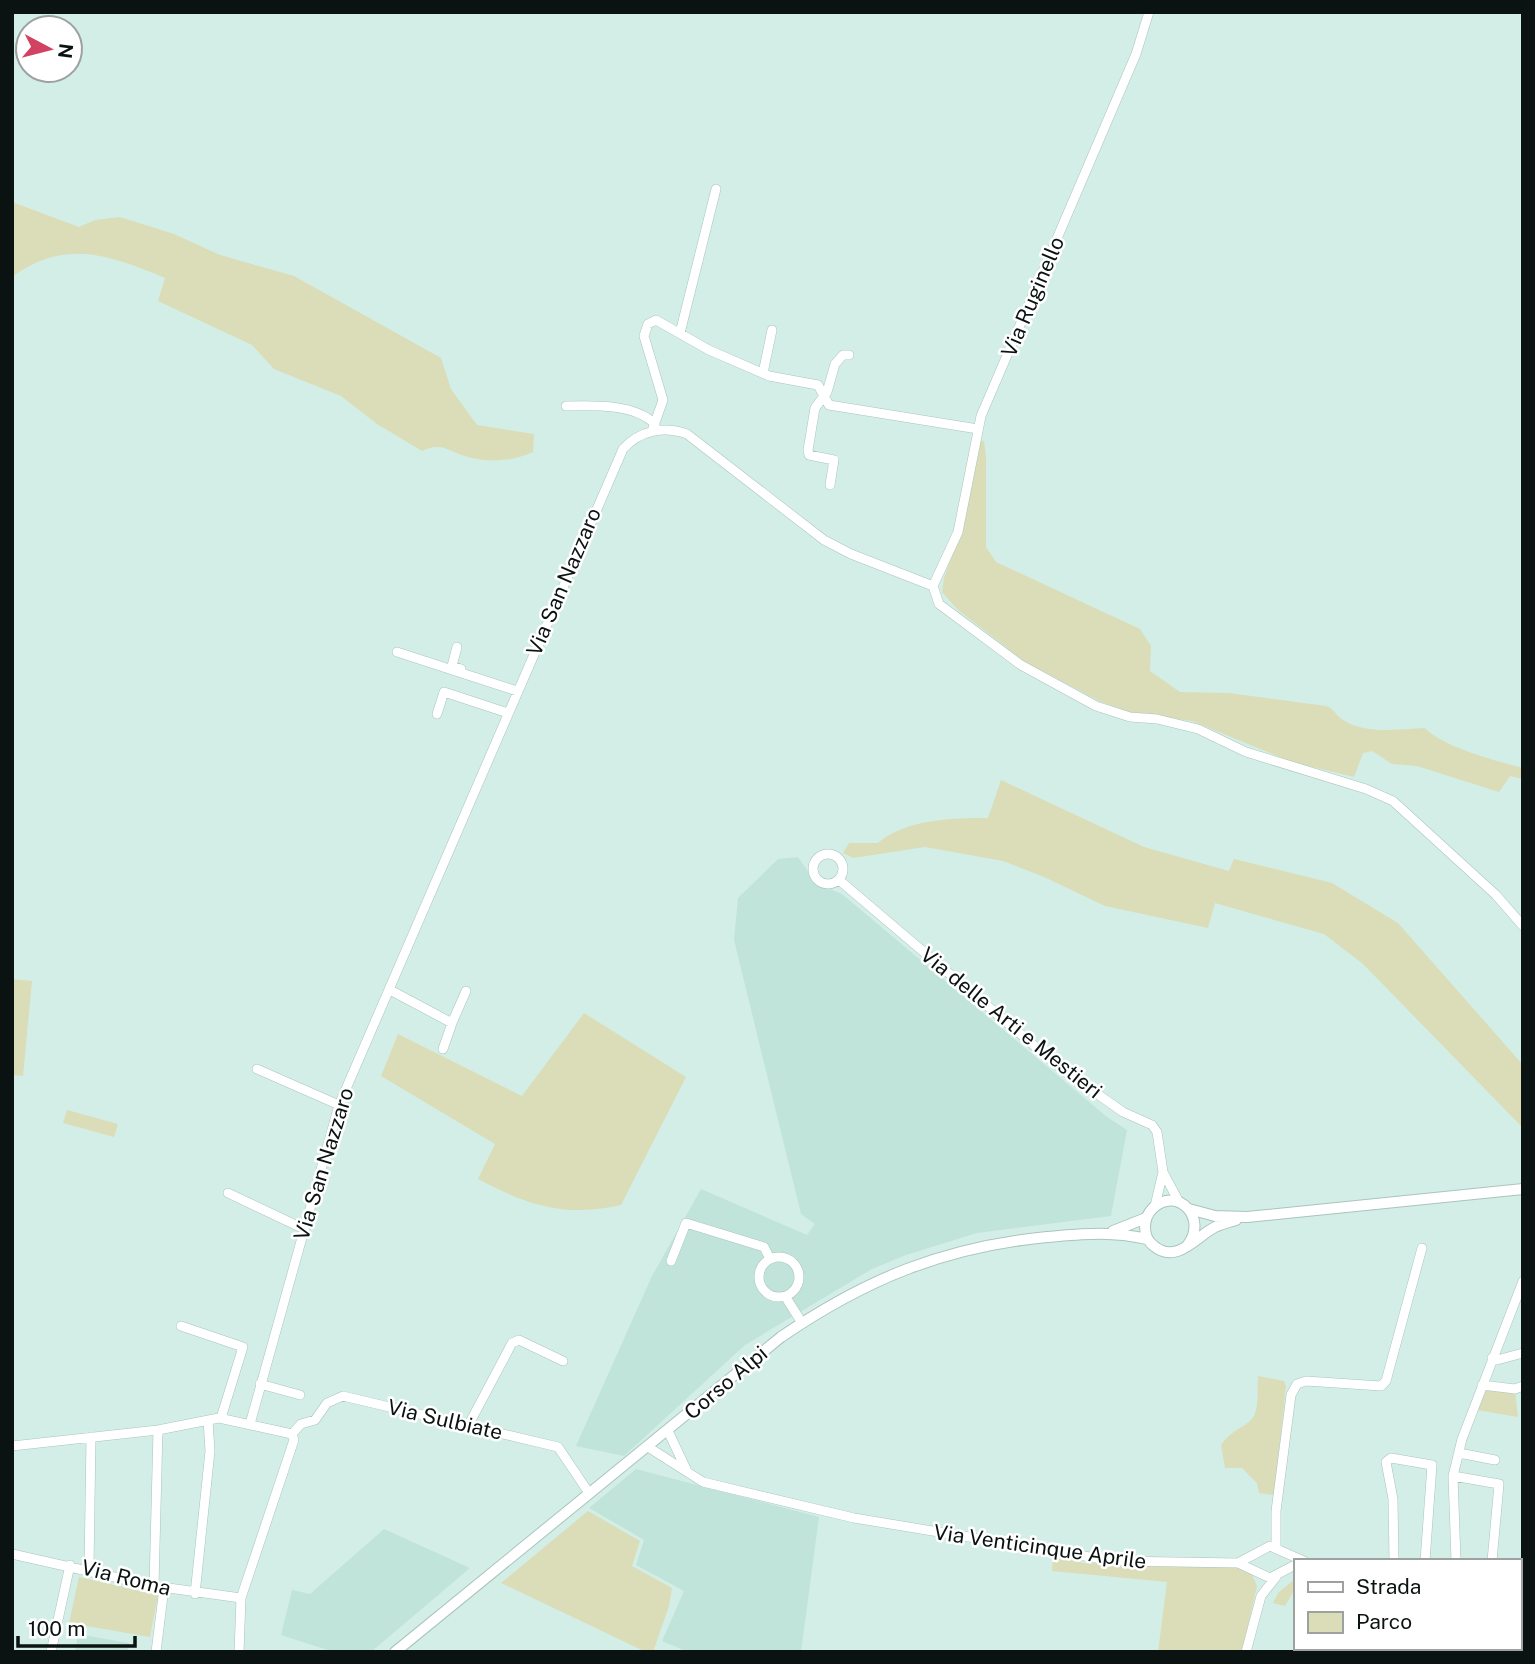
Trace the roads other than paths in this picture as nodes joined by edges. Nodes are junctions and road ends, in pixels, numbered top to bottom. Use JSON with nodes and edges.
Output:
{"nodes":[{"id":1,"x":1149,"y":12,"type":"edge"},
{"id":2,"x":716,"y":189,"type":"dead end"},
{"id":3,"x":772,"y":330,"type":"dead end"},
{"id":4,"x":680,"y":333,"type":"junction"},
{"id":5,"x":849,"y":355,"type":"dead end"},
{"id":6,"x":766,"y":374,"type":"junction"},
{"id":7,"x":824,"y":397,"type":"junction"},
{"id":8,"x":566,"y":406,"type":"dead end"},
{"id":9,"x":653,"y":427,"type":"junction"},
{"id":10,"x":978,"y":429,"type":"junction"},
{"id":11,"x":830,"y":485,"type":"dead end"},
{"id":12,"x":933,"y":586,"type":"junction"},
{"id":13,"x":457,"y":647,"type":"dead end"},
{"id":14,"x":397,"y":652,"type":"dead end"},
{"id":15,"x":518,"y":690,"type":"junction"},
{"id":16,"x":508,"y":713,"type":"junction"},
{"id":17,"x":437,"y":714,"type":"dead end"},
{"id":18,"x":839,"y":880,"type":"dead end"},
{"id":19,"x":1523,"y":926,"type":"edge"},
{"id":20,"x":390,"y":990,"type":"junction"},
{"id":21,"x":466,"y":990,"type":"dead end"},
{"id":22,"x":452,"y":1023,"type":"junction"},
{"id":23,"x":443,"y":1049,"type":"dead end"},
{"id":24,"x":257,"y":1069,"type":"dead end"},
{"id":25,"x":339,"y":1105,"type":"junction"},
{"id":26,"x":1163,"y":1172,"type":"junction"},
{"id":27,"x":1523,"y":1189,"type":"edge"},
{"id":28,"x":229,"y":1193,"type":"dead end"},
{"id":29,"x":1178,"y":1202,"type":"junction"},
{"id":30,"x":1155,"y":1206,"type":"junction"},
{"id":31,"x":1189,"y":1209,"type":"junction"},
{"id":32,"x":1247,"y":1217,"type":"junction"},
{"id":33,"x":1146,"y":1218,"type":"junction"},
{"id":34,"x":303,"y":1229,"type":"junction"},
{"id":35,"x":1113,"y":1231,"type":"junction"},
{"id":36,"x":1147,"y":1239,"type":"junction"},
{"id":37,"x":1187,"y":1246,"type":"junction"},
{"id":38,"x":1422,"y":1248,"type":"dead end"},
{"id":39,"x":769,"y":1259,"type":"junction"},
{"id":40,"x":671,"y":1261,"type":"dead end"},
{"id":41,"x":1523,"y":1281,"type":"edge"},
{"id":42,"x":785,"y":1296,"type":"junction"},
{"id":43,"x":802,"y":1323,"type":"junction"},
{"id":44,"x":181,"y":1326,"type":"dead end"},
{"id":45,"x":1523,"y":1353,"type":"edge"},
{"id":46,"x":1492,"y":1358,"type":"junction"},
{"id":47,"x":563,"y":1361,"type":"dead end"},
{"id":48,"x":260,"y":1384,"type":"junction"},
{"id":49,"x":1482,"y":1385,"type":"junction"},
{"id":50,"x":1523,"y":1386,"type":"edge"},
{"id":51,"x":300,"y":1395,"type":"dead end"},
{"id":52,"x":221,"y":1418,"type":"junction"},
{"id":53,"x":208,"y":1420,"type":"junction"},
{"id":54,"x":250,"y":1424,"type":"junction"},
{"id":55,"x":468,"y":1426,"type":"junction"},
{"id":56,"x":158,"y":1430,"type":"junction"},
{"id":57,"x":668,"y":1431,"type":"junction"},
{"id":58,"x":292,"y":1434,"type":"junction"},
{"id":59,"x":91,"y":1437,"type":"junction"},
{"id":60,"x":12,"y":1446,"type":"edge"},
{"id":61,"x":648,"y":1447,"type":"junction"},
{"id":62,"x":1459,"y":1453,"type":"junction"},
{"id":63,"x":1495,"y":1460,"type":"dead end"},
{"id":64,"x":687,"y":1471,"type":"junction"},
{"id":65,"x":1453,"y":1476,"type":"junction"},
{"id":66,"x":589,"y":1493,"type":"junction"},
{"id":67,"x":1261,"y":1549,"type":"junction"},
{"id":68,"x":1280,"y":1550,"type":"junction"},
{"id":69,"x":12,"y":1554,"type":"edge"},
{"id":70,"x":1300,"y":1559,"type":"edge"},
{"id":71,"x":1394,"y":1559,"type":"edge"},
{"id":72,"x":1425,"y":1559,"type":"edge"},
{"id":73,"x":1456,"y":1559,"type":"edge"},
{"id":74,"x":1492,"y":1559,"type":"edge"},
{"id":75,"x":1238,"y":1563,"type":"junction"},
{"id":76,"x":70,"y":1565,"type":"junction"},
{"id":77,"x":1294,"y":1566,"type":"edge"},
{"id":78,"x":89,"y":1569,"type":"junction"},
{"id":79,"x":1259,"y":1572,"type":"junction"},
{"id":80,"x":1279,"y":1574,"type":"junction"},
{"id":81,"x":159,"y":1587,"type":"junction"},
{"id":82,"x":195,"y":1594,"type":"junction"},
{"id":83,"x":1261,"y":1596,"type":"junction"},
{"id":84,"x":241,"y":1598,"type":"junction"},
{"id":85,"x":56,"y":1628,"type":"junction"},
{"id":86,"x":69,"y":1631,"type":"dead end"},
{"id":87,"x":51,"y":1652,"type":"edge"},
{"id":88,"x":156,"y":1652,"type":"edge"},
{"id":89,"x":239,"y":1652,"type":"edge"},
{"id":90,"x":395,"y":1652,"type":"edge"},
{"id":91,"x":1246,"y":1652,"type":"edge"}],
"edges":[{"from":1,"to":10,"type":"street","name":"Via Ruginello"},
{"from":2,"to":4,"type":"street"},
{"from":3,"to":6,"type":"street"},
{"from":4,"to":6,"type":"street"},
{"from":4,"to":9,"type":"street"},
{"from":5,"to":7,"type":"street"},
{"from":6,"to":7,"type":"street"},
{"from":7,"to":10,"type":"street"},
{"from":7,"to":11,"type":"street"},
{"from":8,"to":9,"type":"street"},
{"from":9,"to":12,"type":"street"},
{"from":9,"to":15,"type":"street","name":"Via San Nazzaro"},
{"from":10,"to":12,"type":"street","name":"Via Ruginello"},
{"from":12,"to":19,"type":"street"},
{"from":13,"to":15,"type":"street"},
{"from":14,"to":15,"type":"street"},
{"from":15,"to":16,"type":"street","name":"Via San Nazzaro"},
{"from":16,"to":17,"type":"street"},
{"from":16,"to":20,"type":"street","name":"Via San Nazzaro"},
{"from":18,"to":26,"type":"street","name":"Via delle Arti e Mestieri"},
{"from":20,"to":22,"type":"street"},
{"from":20,"to":25,"type":"street","name":"Via San Nazzaro"},
{"from":21,"to":22,"type":"street"},
{"from":22,"to":23,"type":"street"},
{"from":24,"to":25,"type":"street"},
{"from":25,"to":34,"type":"street","name":"Via San Nazzaro"},
{"from":26,"to":29,"type":"street","name":"Via delle Arti e Mestieri"},
{"from":26,"to":30,"type":"street","name":"Via delle Arti e Mestieri"},
{"from":27,"to":32,"type":"main road"},
{"from":28,"to":34,"type":"street"},
{"from":29,"to":30,"type":"main road"},
{"from":29,"to":31,"type":"main road"},
{"from":30,"to":33,"type":"main road"},
{"from":31,"to":32,"type":"main road"},
{"from":31,"to":37,"type":"main road"},
{"from":32,"to":37,"type":"main road"},
{"from":33,"to":35,"type":"main road","name":"Corso Alpi"},
{"from":33,"to":36,"type":"main road"},
{"from":34,"to":48,"type":"street","name":"Via San Nazzaro"},
{"from":35,"to":36,"type":"main road","name":"Corso Alpi"},
{"from":35,"to":43,"type":"main road","name":"Corso Alpi"},
{"from":36,"to":37,"type":"main road"},
{"from":38,"to":68,"type":"street"},
{"from":39,"to":40,"type":"street"},
{"from":39,"to":42,"type":"street"},
{"from":39,"to":42,"type":"street"},
{"from":41,"to":46,"type":"street"},
{"from":42,"to":43,"type":"street"},
{"from":43,"to":57,"type":"main road","name":"Corso Alpi"},
{"from":44,"to":52,"type":"street"},
{"from":45,"to":46,"type":"street"},
{"from":46,"to":49,"type":"street"},
{"from":47,"to":55,"type":"street"},
{"from":48,"to":51,"type":"street"},
{"from":48,"to":54,"type":"street","name":"Via San Nazzaro"},
{"from":49,"to":50,"type":"street"},
{"from":49,"to":62,"type":"street"},
{"from":52,"to":53,"type":"street"},
{"from":52,"to":54,"type":"street"},
{"from":53,"to":56,"type":"street"},
{"from":53,"to":82,"type":"street"},
{"from":54,"to":58,"type":"street"},
{"from":55,"to":58,"type":"street","name":"Via Sulbiate"},
{"from":55,"to":66,"type":"street","name":"Via Sulbiate"},
{"from":56,"to":59,"type":"street"},
{"from":56,"to":81,"type":"street"},
{"from":57,"to":61,"type":"main road","name":"Corso Alpi"},
{"from":57,"to":64,"type":"street"},
{"from":58,"to":84,"type":"street"},
{"from":59,"to":60,"type":"street"},
{"from":59,"to":78,"type":"street"},
{"from":61,"to":64,"type":"street"},
{"from":61,"to":66,"type":"main road","name":"Corso Alpi"},
{"from":62,"to":63,"type":"street"},
{"from":62,"to":65,"type":"street"},
{"from":64,"to":75,"type":"street","name":"Via Venticinque Aprile"},
{"from":65,"to":73,"type":"street"},
{"from":65,"to":74,"type":"street"},
{"from":66,"to":90,"type":"main road","name":"Corso Alpi"},
{"from":67,"to":68,"type":"street"},
{"from":67,"to":75,"type":"street"},
{"from":67,"to":79,"type":"street"},
{"from":68,"to":70,"type":"street"},
{"from":68,"to":80,"type":"street"},
{"from":69,"to":76,"type":"street","name":"Via Roma"},
{"from":71,"to":72,"type":"street"},
{"from":75,"to":79,"type":"street","name":"Via Venticinque Aprile"},
{"from":76,"to":78,"type":"street","name":"Via Roma"},
{"from":76,"to":85,"type":"street"},
{"from":77,"to":80,"type":"street"},
{"from":78,"to":81,"type":"street","name":"Via Roma"},
{"from":79,"to":80,"type":"street"},
{"from":79,"to":83,"type":"street"},
{"from":80,"to":83,"type":"street"},
{"from":81,"to":82,"type":"street","name":"Via Roma"},
{"from":81,"to":88,"type":"street"},
{"from":82,"to":84,"type":"street","name":"Via Roma"},
{"from":83,"to":91,"type":"street"},
{"from":84,"to":89,"type":"street"},
{"from":85,"to":86,"type":"street"},
{"from":85,"to":87,"type":"street"}]}
